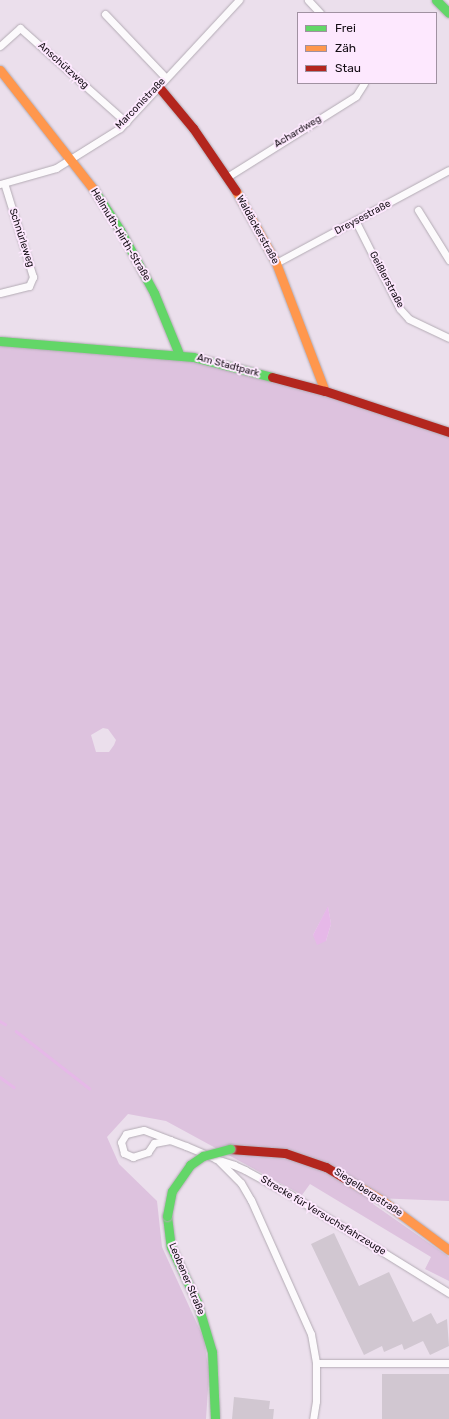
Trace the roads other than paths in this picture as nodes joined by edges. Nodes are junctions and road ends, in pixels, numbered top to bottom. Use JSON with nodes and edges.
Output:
{"nodes":[{"id":1,"x":238,"y":0,"type":"edge"},
{"id":2,"x":308,"y":0,"type":"edge"},
{"id":3,"x":436,"y":0,"type":"edge"},
{"id":4,"x":319,"y":12,"type":"edge"},
{"id":5,"x":105,"y":14,"type":"dead end"},
{"id":6,"x":449,"y":14,"type":"edge"},
{"id":7,"x":0,"y":46,"type":"edge"},
{"id":8,"x":0,"y":70,"type":"edge"},
{"id":9,"x":166,"y":78,"type":"junction"},
{"id":10,"x":363,"y":84,"type":"edge"},
{"id":11,"x":158,"y":86,"type":"junction"},
{"id":12,"x":126,"y":122,"type":"junction"},
{"id":13,"x":72,"y":160,"type":"junction"},
{"id":14,"x":449,"y":170,"type":"edge"},
{"id":15,"x":227,"y":177,"type":"junction"},
{"id":16,"x":2,"y":184,"type":"edge"},
{"id":17,"x":418,"y":210,"type":"dead end"},
{"id":18,"x":356,"y":222,"type":"junction"},
{"id":19,"x":449,"y":260,"type":"edge"},
{"id":20,"x":276,"y":263,"type":"junction"},
{"id":21,"x":0,"y":293,"type":"edge"},
{"id":22,"x":449,"y":338,"type":"edge"},
{"id":23,"x":0,"y":341,"type":"edge"},
{"id":24,"x":179,"y":354,"type":"junction"},
{"id":25,"x":325,"y":391,"type":"junction"},
{"id":26,"x":449,"y":432,"type":"edge"},
{"id":27,"x":170,"y":1140,"type":"junction"},
{"id":28,"x":230,"y":1149,"type":"joint"},
{"id":29,"x":216,"y":1159,"type":"junction"},
{"id":30,"x":449,"y":1250,"type":"edge"},
{"id":31,"x":449,"y":1293,"type":"edge"},
{"id":32,"x":316,"y":1363,"type":"junction"},
{"id":33,"x":449,"y":1363,"type":"edge"},
{"id":34,"x":215,"y":1419,"type":"edge"},
{"id":35,"x":313,"y":1419,"type":"edge"}],
"edges":[{"from":1,"to":9,"type":"street","name":"Marconistraße"},
{"from":2,"to":4,"type":"street"},
{"from":3,"to":6,"type":"street"},
{"from":5,"to":9,"type":"street"},
{"from":7,"to":12,"type":"street","name":"Anschützweg"},
{"from":8,"to":13,"type":"street","name":"Hellmuth-Hirth-Straße"},
{"from":9,"to":11,"type":"street","name":"Marconistraße"},
{"from":10,"to":15,"type":"street","name":"Achardweg"},
{"from":11,"to":12,"type":"street","name":"Marconistraße"},
{"from":11,"to":15,"type":"street","name":"Waldäckerstraße"},
{"from":12,"to":13,"type":"street","name":"Marconistraße"},
{"from":13,"to":16,"type":"street","name":"Marconistraße"},
{"from":13,"to":24,"type":"street","name":"Hellmuth-Hirth-Straße"},
{"from":14,"to":18,"type":"street","name":"Dreysestraße"},
{"from":15,"to":20,"type":"street","name":"Waldäckerstraße"},
{"from":16,"to":21,"type":"street","name":"Schnürleweg"},
{"from":17,"to":19,"type":"street"},
{"from":18,"to":20,"type":"street","name":"Dreysestraße"},
{"from":18,"to":22,"type":"street","name":"Geißlerstraße"},
{"from":20,"to":25,"type":"street","name":"Waldäckerstraße"},
{"from":23,"to":24,"type":"street","name":"Am Stadtpark"},
{"from":24,"to":25,"type":"street","name":"Am Stadtpark"},
{"from":25,"to":26,"type":"street","name":"Am Stadtpark"},
{"from":27,"to":27,"type":"street","name":"Strecke für Versuchsfahrzeuge"},
{"from":27,"to":29,"type":"street","name":"Strecke für Versuchsfahrzeuge"},
{"from":28,"to":30,"type":"street","name":"Siegelbergstraße"},
{"from":28,"to":34,"type":"street","name":"Leobener Straße","bridge":true},
{"from":29,"to":31,"type":"street","name":"Strecke für Versuchsfahrzeuge"},
{"from":29,"to":32,"type":"street"},
{"from":32,"to":33,"type":"street"},
{"from":32,"to":35,"type":"street"}]}
